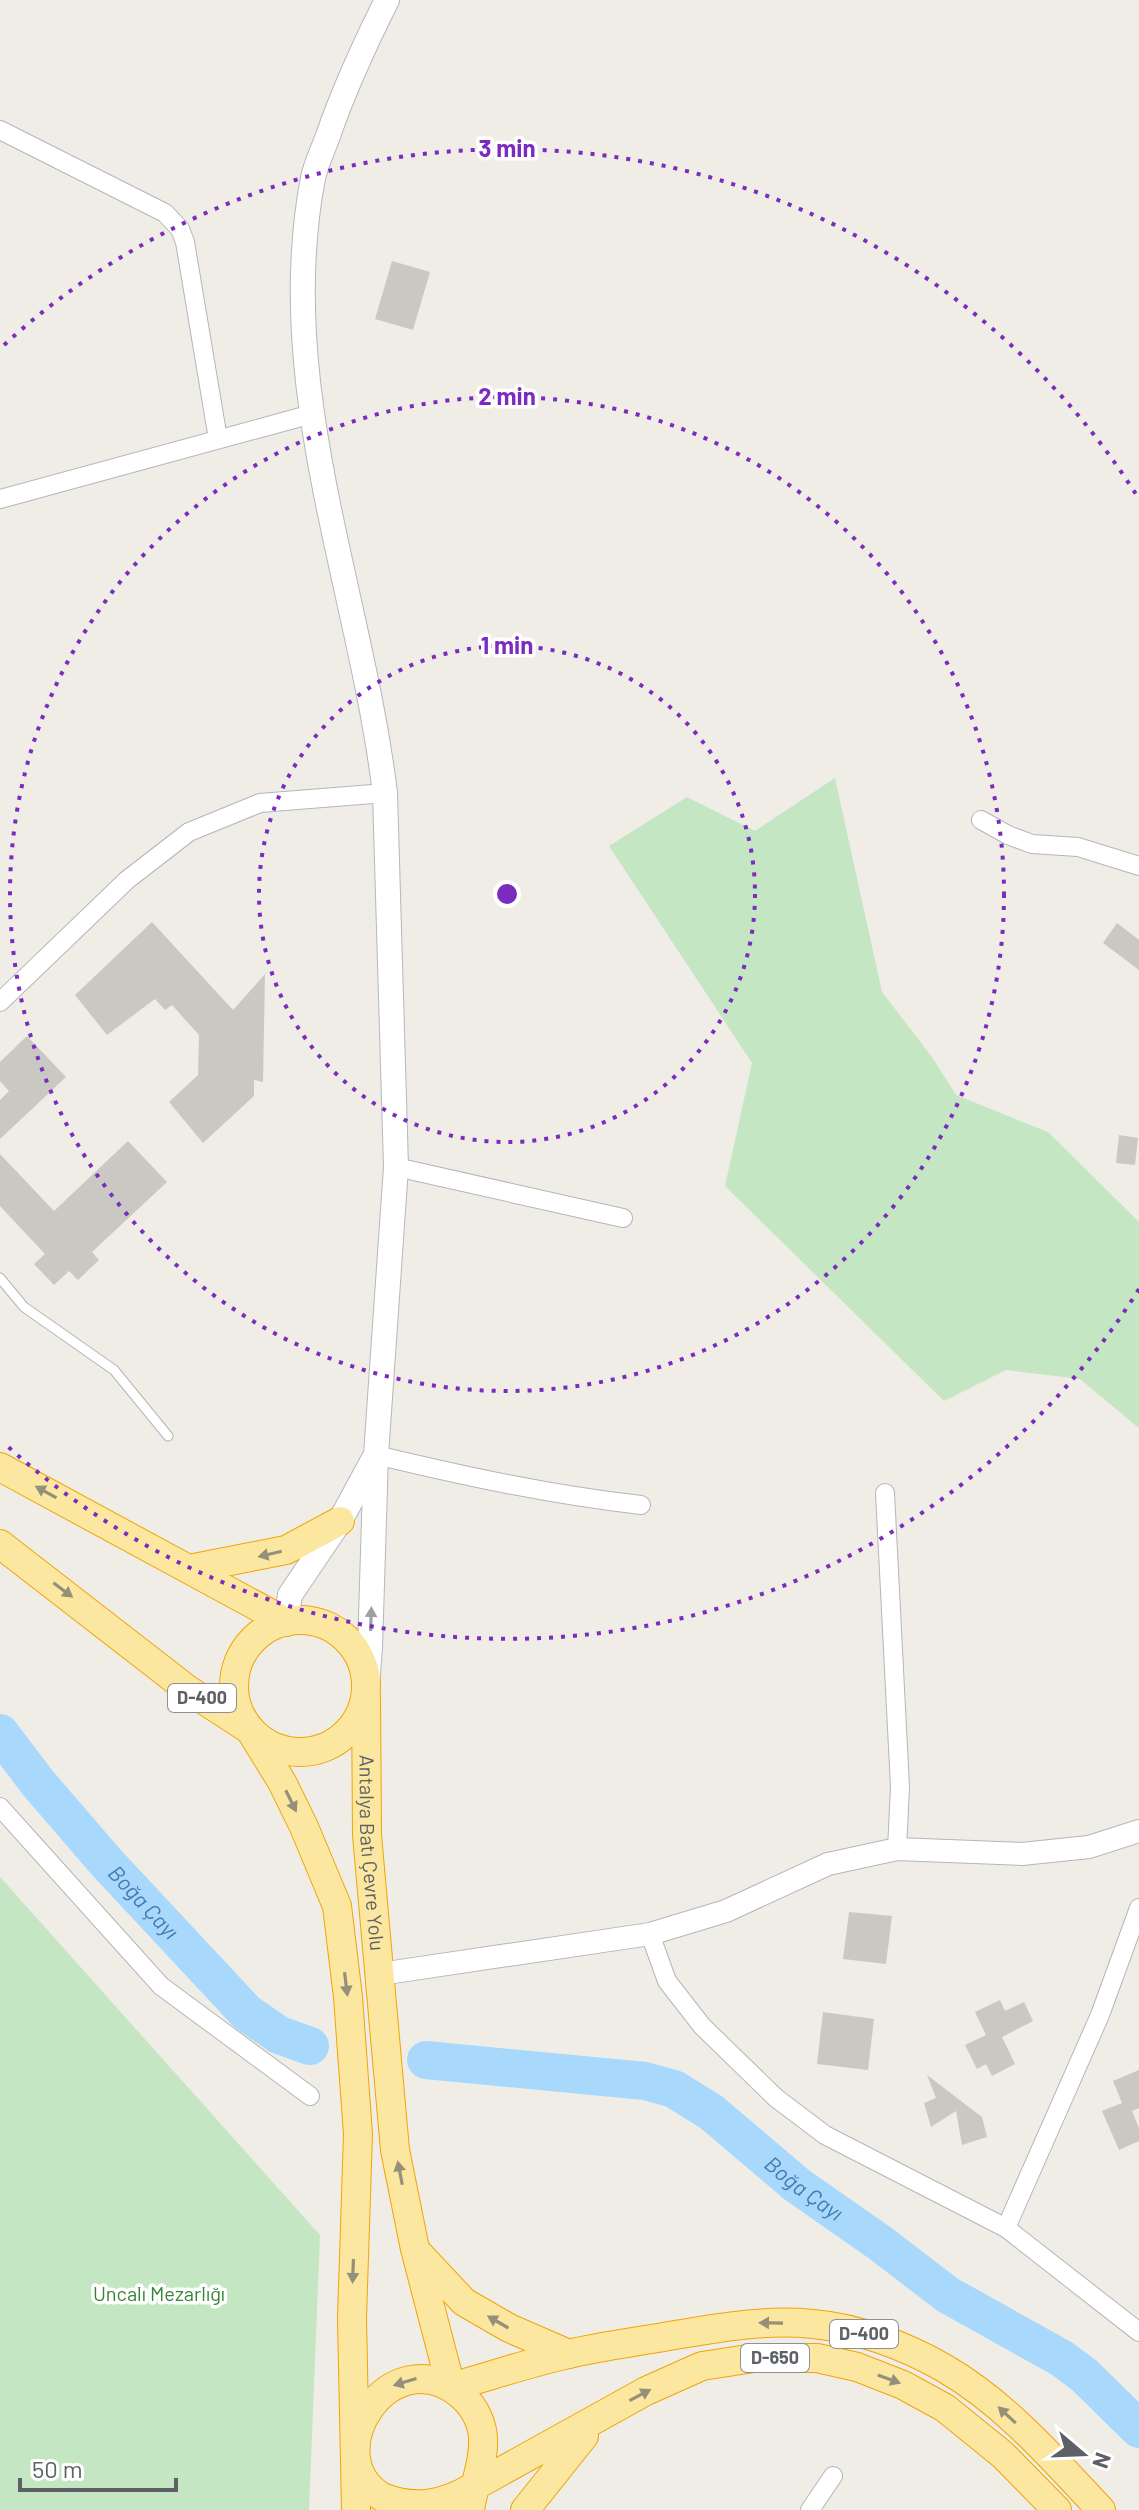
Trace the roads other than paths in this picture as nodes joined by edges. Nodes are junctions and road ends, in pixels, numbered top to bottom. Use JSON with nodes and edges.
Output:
{"nodes":[{"id":1,"x":387,"y":0,"type":"edge"},
{"id":2,"x":0,"y":130,"type":"edge"},
{"id":3,"x":312,"y":414,"type":"junction"},
{"id":4,"x":218,"y":439,"type":"junction"},
{"id":5,"x":0,"y":499,"type":"edge"},
{"id":6,"x":385,"y":793,"type":"junction"},
{"id":7,"x":981,"y":820,"type":"dead end"},
{"id":8,"x":1139,"y":866,"type":"edge"},
{"id":9,"x":0,"y":1002,"type":"edge"},
{"id":10,"x":396,"y":1167,"type":"junction"},
{"id":11,"x":623,"y":1218,"type":"dead end"},
{"id":12,"x":0,"y":1278,"type":"edge"},
{"id":13,"x":168,"y":1436,"type":"dead end"},
{"id":14,"x":376,"y":1455,"type":"junction"},
{"id":15,"x":0,"y":1467,"type":"edge"},
{"id":16,"x":885,"y":1493,"type":"dead end"},
{"id":17,"x":641,"y":1505,"type":"dead end"},
{"id":18,"x":340,"y":1521,"type":"junction"},
{"id":19,"x":0,"y":1544,"type":"edge"},
{"id":20,"x":189,"y":1569,"type":"junction"},
{"id":21,"x":286,"y":1622,"type":"junction"},
{"id":22,"x":366,"y":1697,"type":"junction"},
{"id":23,"x":250,"y":1730,"type":"junction"},
{"id":24,"x":0,"y":1807,"type":"edge"},
{"id":25,"x":1139,"y":1831,"type":"edge"},
{"id":26,"x":897,"y":1849,"type":"junction"},
{"id":27,"x":1139,"y":1908,"type":"edge"},
{"id":28,"x":650,"y":1934,"type":"junction"},
{"id":29,"x":380,"y":1974,"type":"junction"},
{"id":30,"x":310,"y":2096,"type":"dead end"},
{"id":31,"x":1006,"y":2228,"type":"junction"},
{"id":32,"x":415,"y":2249,"type":"junction"},
{"id":33,"x":1139,"y":2332,"type":"edge"},
{"id":34,"x":569,"y":2354,"type":"junction"},
{"id":35,"x":451,"y":2387,"type":"junction"},
{"id":36,"x":599,"y":2418,"type":"junction"},
{"id":37,"x":354,"y":2455,"type":"junction"},
{"id":38,"x":833,"y":2476,"type":"dead end"},
{"id":39,"x":472,"y":2499,"type":"edge"},
{"id":40,"x":356,"y":2510,"type":"edge"},
{"id":41,"x":525,"y":2510,"type":"edge"},
{"id":42,"x":810,"y":2510,"type":"edge"},
{"id":43,"x":1057,"y":2510,"type":"edge"},
{"id":44,"x":1101,"y":2510,"type":"edge"}],
"edges":[{"from":1,"to":3,"type":"main road","name":"Antalya Batı Çevre Yolu"},
{"from":2,"to":4,"type":"street"},
{"from":3,"to":4,"type":"street"},
{"from":3,"to":6,"type":"main road","name":"Antalya Batı Çevre Yolu"},
{"from":4,"to":5,"type":"street"},
{"from":6,"to":9,"type":"street"},
{"from":6,"to":10,"type":"main road","name":"Antalya Batı Çevre Yolu"},
{"from":7,"to":8,"type":"street"},
{"from":10,"to":11,"type":"street"},
{"from":10,"to":14,"type":"main road","name":"Antalya Batı Çevre Yolu"},
{"from":12,"to":13,"type":"lane"},
{"from":14,"to":17,"type":"street"},
{"from":14,"to":18,"type":"main road"},
{"from":22,"to":14,"type":"main road","name":"Antalya Batı Çevre Yolu","one_way":true},
{"from":20,"to":15,"type":"highway","one_way":true},
{"from":16,"to":26,"type":"street"},
{"from":18,"to":20,"type":"highway","one_way":true},
{"from":18,"to":21,"type":"main road"},
{"from":19,"to":23,"type":"highway","name":"Antalya Batı Çevre Yolu","number":"D-400","one_way":true},
{"from":20,"to":21,"type":"highway"},
{"from":21,"to":22,"type":"highway"},
{"from":21,"to":23,"type":"highway"},
{"from":22,"to":23,"type":"highway"},
{"from":22,"to":29,"type":"highway","name":"Antalya Batı Çevre Yolu"},
{"from":23,"to":37,"type":"highway","name":"Antalya Batı Çevre Yolu","number":"D-400","one_way":true},
{"from":24,"to":30,"type":"street"},
{"from":25,"to":26,"type":"street"},
{"from":26,"to":28,"type":"street"},
{"from":27,"to":31,"type":"street"},
{"from":28,"to":29,"type":"street"},
{"from":28,"to":31,"type":"street"},
{"from":32,"to":29,"type":"highway","name":"Antalya Batı Çevre Yolu","one_way":true},
{"from":31,"to":33,"type":"street"},
{"from":34,"to":32,"type":"highway","one_way":true},
{"from":32,"to":35,"type":"highway","name":"Antalya Batı Çevre Yolu"},
{"from":34,"to":35,"type":"highway"},
{"from":44,"to":34,"type":"highway","number":"D-400","one_way":true},
{"from":35,"to":37,"type":"highway","one_way":true},
{"from":35,"to":39,"type":"highway"},
{"from":36,"to":39,"type":"highway","number":"D-650"},
{"from":36,"to":41,"type":"highway"},
{"from":36,"to":43,"type":"highway","number":"D-650","one_way":true},
{"from":37,"to":39,"type":"highway","number":"D-400"},
{"from":37,"to":40,"type":"highway"},
{"from":38,"to":42,"type":"street"}]}
